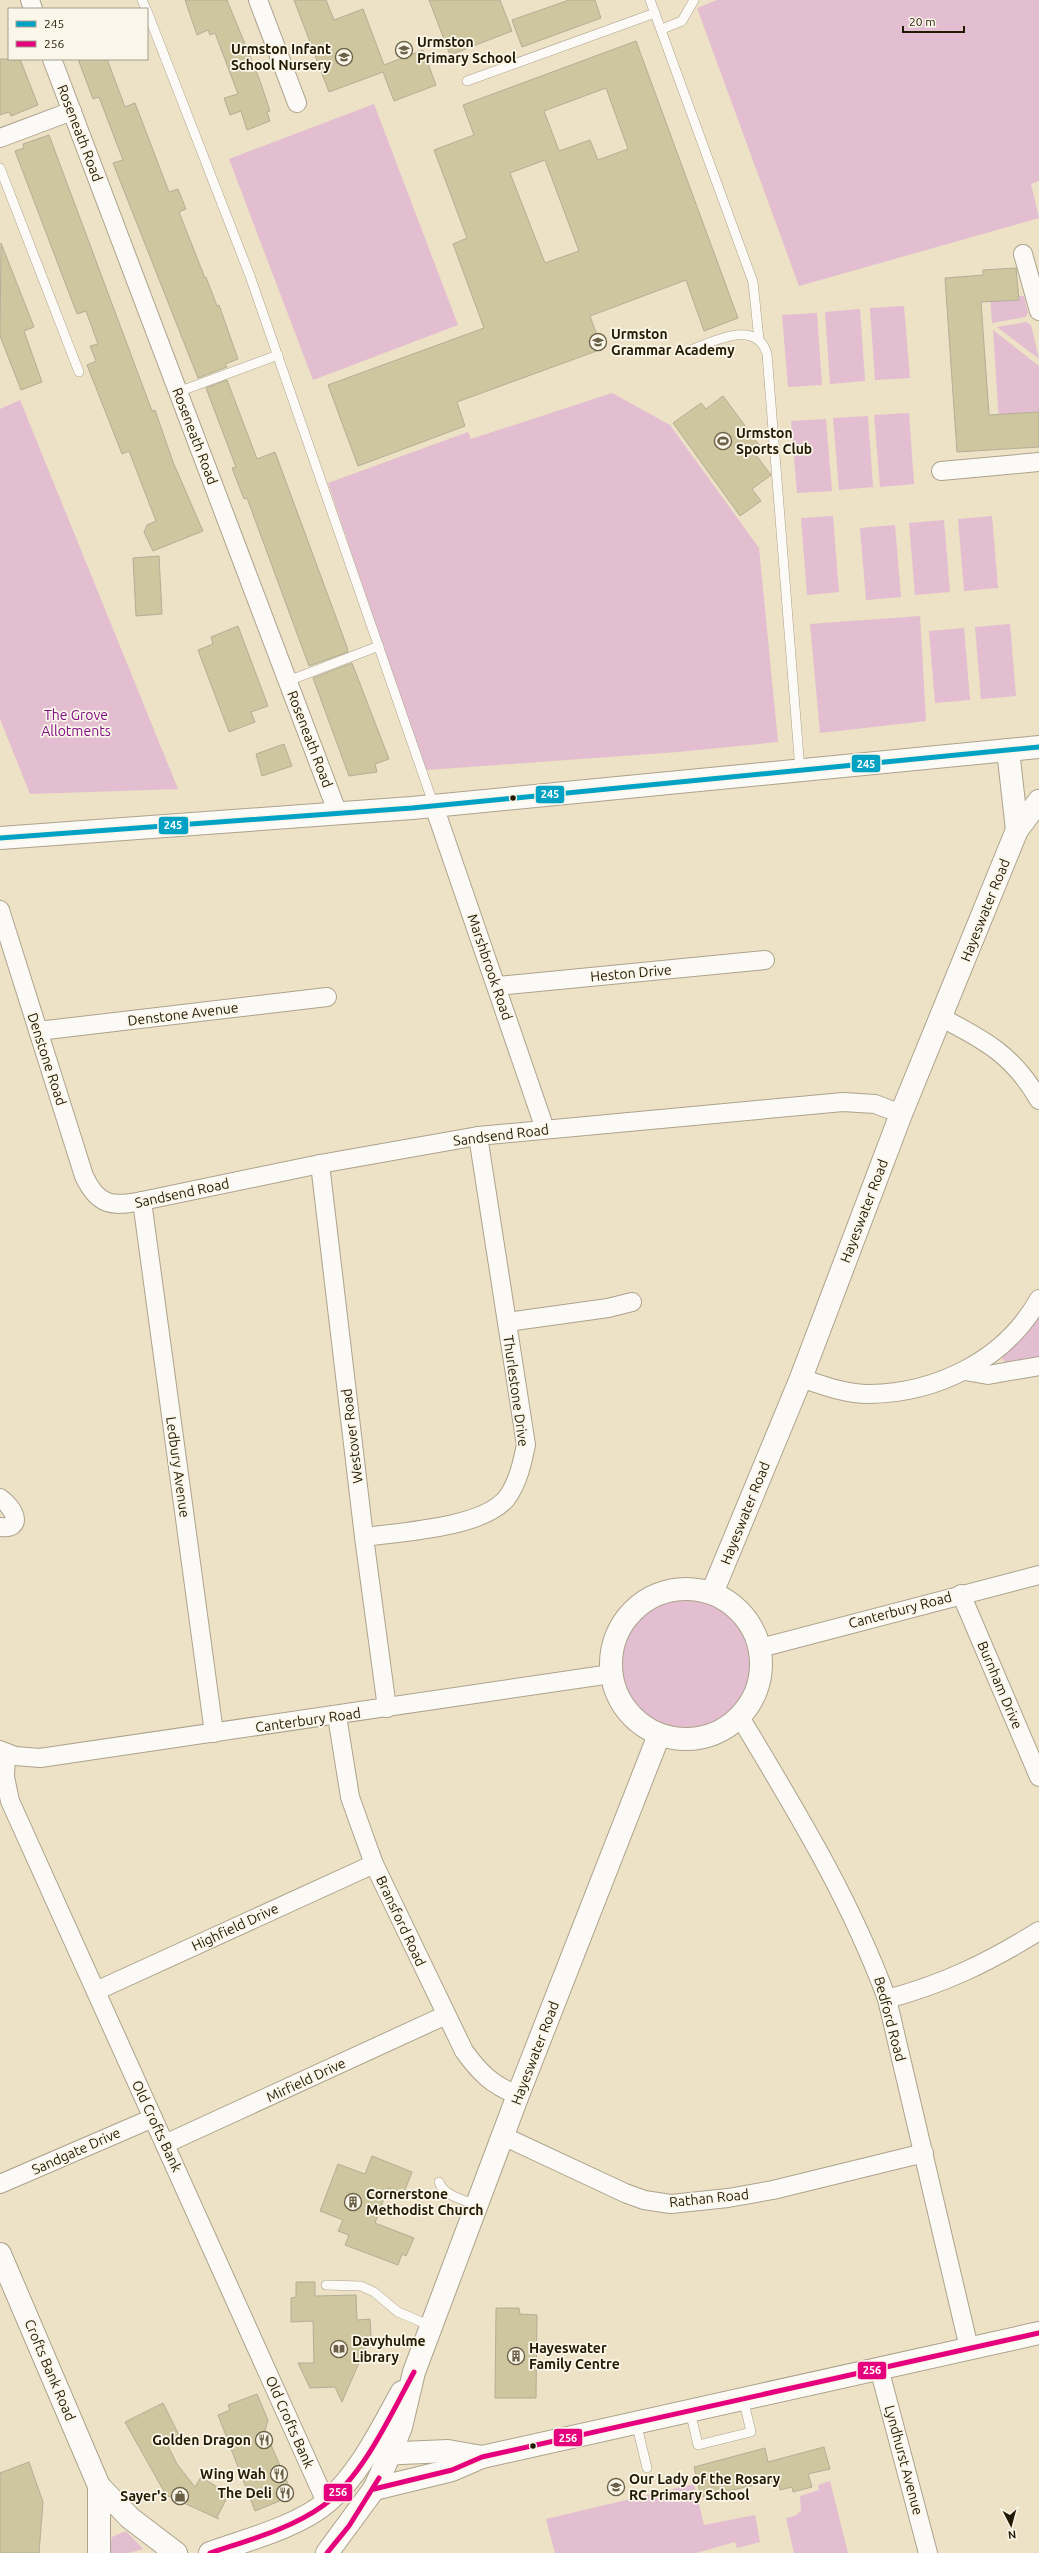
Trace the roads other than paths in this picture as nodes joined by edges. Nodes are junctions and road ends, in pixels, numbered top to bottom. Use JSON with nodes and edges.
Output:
{"nodes":[{"id":1,"x":258,"y":0,"type":"edge"},
{"id":2,"x":650,"y":0,"type":"edge"},
{"id":3,"x":694,"y":0,"type":"edge"},
{"id":4,"x":655,"y":13,"type":"junction"},
{"id":5,"x":148,"y":15,"type":"edge"},
{"id":6,"x":662,"y":29,"type":"junction"},
{"id":7,"x":52,"y":60,"type":"edge"},
{"id":8,"x":467,"y":81,"type":"dead end"},
{"id":9,"x":297,"y":103,"type":"dead end"},
{"id":10,"x":72,"y":111,"type":"junction"},
{"id":11,"x":0,"y":138,"type":"edge"},
{"id":12,"x":0,"y":168,"type":"edge"},
{"id":13,"x":1023,"y":254,"type":"dead end"},
{"id":14,"x":1039,"y":311,"type":"edge"},
{"id":15,"x":759,"y":340,"type":"junction"},
{"id":16,"x":693,"y":349,"type":"dead end"},
{"id":17,"x":278,"y":355,"type":"junction"},
{"id":18,"x":79,"y":372,"type":"dead end"},
{"id":19,"x":178,"y":392,"type":"junction"},
{"id":20,"x":1039,"y":462,"type":"edge"},
{"id":21,"x":941,"y":471,"type":"dead end"},
{"id":22,"x":379,"y":646,"type":"junction"},
{"id":23,"x":288,"y":681,"type":"junction"},
{"id":24,"x":1039,"y":747,"type":"edge"},
{"id":25,"x":1008,"y":750,"type":"junction"},
{"id":26,"x":800,"y":770,"type":"junction"},
{"id":27,"x":1039,"y":801,"type":"edge"},
{"id":28,"x":434,"y":806,"type":"junction"},
{"id":29,"x":338,"y":814,"type":"junction"},
{"id":30,"x":1017,"y":830,"type":"junction"},
{"id":31,"x":0,"y":838,"type":"edge"},
{"id":32,"x":0,"y":910,"type":"edge"},
{"id":33,"x":765,"y":960,"type":"dead end"},
{"id":34,"x":497,"y":986,"type":"junction"},
{"id":35,"x":327,"y":997,"type":"dead end"},
{"id":36,"x":942,"y":1018,"type":"junction"},
{"id":37,"x":38,"y":1031,"type":"junction"},
{"id":38,"x":1039,"y":1100,"type":"edge"},
{"id":39,"x":901,"y":1114,"type":"junction"},
{"id":40,"x":545,"y":1129,"type":"junction"},
{"id":41,"x":478,"y":1136,"type":"junction"},
{"id":42,"x":320,"y":1164,"type":"junction"},
{"id":43,"x":142,"y":1201,"type":"junction"},
{"id":44,"x":104,"y":1202,"type":"joint"},
{"id":45,"x":1039,"y":1299,"type":"edge"},
{"id":46,"x":632,"y":1302,"type":"dead end"},
{"id":47,"x":506,"y":1322,"type":"junction"},
{"id":48,"x":1039,"y":1366,"type":"edge"},
{"id":49,"x":965,"y":1371,"type":"junction"},
{"id":50,"x":801,"y":1378,"type":"junction"},
{"id":51,"x":0,"y":1498,"type":"edge"},
{"id":52,"x":0,"y":1527,"type":"edge"},
{"id":53,"x":364,"y":1537,"type":"junction"},
{"id":54,"x":1039,"y":1575,"type":"edge"},
{"id":55,"x":712,"y":1593,"type":"junction"},
{"id":56,"x":961,"y":1594,"type":"junction"},
{"id":57,"x":760,"y":1648,"type":"junction"},
{"id":58,"x":611,"y":1674,"type":"junction"},
{"id":59,"x":387,"y":1708,"type":"junction"},
{"id":60,"x":337,"y":1716,"type":"junction"},
{"id":61,"x":740,"y":1718,"type":"junction"},
{"id":62,"x":214,"y":1733,"type":"junction"},
{"id":63,"x":659,"y":1735,"type":"junction"},
{"id":64,"x":3,"y":1751,"type":"edge"},
{"id":65,"x":1039,"y":1777,"type":"edge"},
{"id":66,"x":374,"y":1864,"type":"junction"},
{"id":67,"x":1039,"y":1931,"type":"edge"},
{"id":68,"x":96,"y":1991,"type":"junction"},
{"id":69,"x":887,"y":1999,"type":"junction"},
{"id":70,"x":446,"y":2015,"type":"junction"},
{"id":71,"x":518,"y":2095,"type":"junction"},
{"id":72,"x":153,"y":2118,"type":"junction"},
{"id":73,"x":503,"y":2136,"type":"junction"},
{"id":74,"x":165,"y":2144,"type":"junction"},
{"id":75,"x":924,"y":2153,"type":"junction"},
{"id":76,"x":439,"y":2182,"type":"dead end"},
{"id":77,"x":0,"y":2184,"type":"edge"},
{"id":78,"x":477,"y":2205,"type":"junction"},
{"id":79,"x":0,"y":2254,"type":"edge"},
{"id":80,"x":326,"y":2285,"type":"dead end"},
{"id":81,"x":431,"y":2326,"type":"junction"},
{"id":82,"x":1039,"y":2332,"type":"edge"},
{"id":83,"x":969,"y":2348,"type":"junction"},
{"id":84,"x":879,"y":2368,"type":"junction"},
{"id":85,"x":414,"y":2372,"type":"junction"},
{"id":86,"x":743,"y":2398,"type":"junction"},
{"id":87,"x":690,"y":2410,"type":"junction"},
{"id":88,"x":636,"y":2422,"type":"junction"},
{"id":89,"x":391,"y":2452,"type":"junction"},
{"id":90,"x":364,"y":2456,"type":"junction"},
{"id":91,"x":482,"y":2456,"type":"junction"},
{"id":92,"x":647,"y":2468,"type":"dead end"},
{"id":93,"x":99,"y":2486,"type":"junction"},
{"id":94,"x":374,"y":2489,"type":"junction"},
{"id":95,"x":326,"y":2502,"type":"junction"},
{"id":96,"x":99,"y":2553,"type":"edge"},
{"id":97,"x":176,"y":2553,"type":"edge"},
{"id":98,"x":210,"y":2553,"type":"edge"},
{"id":99,"x":327,"y":2553,"type":"edge"},
{"id":100,"x":928,"y":2553,"type":"edge"}],
"edges":[{"from":1,"to":9,"type":"street"},
{"from":2,"to":4,"type":"lane"},
{"from":3,"to":6,"type":"lane"},
{"from":4,"to":6,"type":"lane"},
{"from":4,"to":8,"type":"lane"},
{"from":5,"to":17,"type":"lane"},
{"from":6,"to":15,"type":"lane"},
{"from":7,"to":10,"type":"street","name":"Roseneath Road"},
{"from":10,"to":11,"type":"street"},
{"from":10,"to":19,"type":"street","name":"Roseneath Road"},
{"from":12,"to":18,"type":"lane"},
{"from":13,"to":14,"type":"street"},
{"from":15,"to":16,"type":"lane"},
{"from":15,"to":26,"type":"lane"},
{"from":17,"to":19,"type":"lane"},
{"from":17,"to":22,"type":"lane"},
{"from":19,"to":23,"type":"street","name":"Roseneath Road"},
{"from":20,"to":21,"type":"street"},
{"from":22,"to":23,"type":"lane"},
{"from":22,"to":28,"type":"lane"},
{"from":23,"to":29,"type":"street","name":"Roseneath Road"},
{"from":24,"to":25,"type":"main road"},
{"from":25,"to":26,"type":"main road"},
{"from":25,"to":30,"type":"main road","name":"Hayeswater Road"},
{"from":26,"to":28,"type":"main road"},
{"from":27,"to":30,"type":"main road","name":"Hayeswater Road"},
{"from":28,"to":29,"type":"main road"},
{"from":28,"to":34,"type":"street","name":"Marshbrook Road"},
{"from":29,"to":31,"type":"main road"},
{"from":30,"to":36,"type":"main road","name":"Hayeswater Road"},
{"from":32,"to":37,"type":"street","name":"Denstone Road"},
{"from":33,"to":34,"type":"street","name":"Heston Drive"},
{"from":34,"to":40,"type":"street","name":"Marshbrook Road"},
{"from":35,"to":37,"type":"street","name":"Denstone Avenue"},
{"from":36,"to":38,"type":"street"},
{"from":36,"to":39,"type":"main road","name":"Hayeswater Road"},
{"from":37,"to":44,"type":"street","name":"Denstone Road"},
{"from":39,"to":40,"type":"street","name":"Sandsend Road"},
{"from":39,"to":50,"type":"main road","name":"Hayeswater Road"},
{"from":40,"to":41,"type":"street","name":"Sandsend Road"},
{"from":41,"to":42,"type":"street","name":"Sandsend Road"},
{"from":41,"to":47,"type":"street","name":"Thurlestone Drive"},
{"from":42,"to":43,"type":"street","name":"Sandsend Road"},
{"from":42,"to":53,"type":"street","name":"Westover Road"},
{"from":43,"to":44,"type":"street","name":"Sandsend Road"},
{"from":43,"to":62,"type":"street","name":"Ledbury Avenue"},
{"from":45,"to":49,"type":"street"},
{"from":46,"to":47,"type":"street","name":"Thurlestone Drive"},
{"from":47,"to":53,"type":"street","name":"Thurlestone Drive"},
{"from":48,"to":49,"type":"street"},
{"from":49,"to":50,"type":"street"},
{"from":50,"to":55,"type":"main road","name":"Hayeswater Road"},
{"from":51,"to":52,"type":"street"},
{"from":53,"to":59,"type":"street","name":"Westover Road"},
{"from":54,"to":56,"type":"street","name":"Canterbury Road"},
{"from":55,"to":57,"type":"main road"},
{"from":55,"to":58,"type":"main road"},
{"from":56,"to":57,"type":"street","name":"Canterbury Road"},
{"from":56,"to":65,"type":"street","name":"Burnham Drive"},
{"from":57,"to":61,"type":"main road"},
{"from":58,"to":59,"type":"street","name":"Canterbury Road"},
{"from":58,"to":63,"type":"main road"},
{"from":59,"to":60,"type":"street","name":"Canterbury Road"},
{"from":60,"to":62,"type":"street","name":"Canterbury Road"},
{"from":60,"to":66,"type":"street","name":"Bransford Road"},
{"from":61,"to":63,"type":"main road"},
{"from":61,"to":69,"type":"street","name":"Bedford Road"},
{"from":62,"to":64,"type":"street","name":"Canterbury Road"},
{"from":63,"to":71,"type":"main road","name":"Hayeswater Road"},
{"from":64,"to":68,"type":"street","name":"Old Crofts Bank"},
{"from":66,"to":68,"type":"street","name":"Highfield Drive"},
{"from":66,"to":70,"type":"street","name":"Bransford Road"},
{"from":67,"to":69,"type":"street"},
{"from":68,"to":72,"type":"street","name":"Old Crofts Bank"},
{"from":69,"to":75,"type":"street","name":"Bedford Road"},
{"from":70,"to":71,"type":"street","name":"Bransford Road"},
{"from":70,"to":74,"type":"street","name":"Mirfield Drive"},
{"from":71,"to":73,"type":"main road","name":"Hayeswater Road"},
{"from":72,"to":74,"type":"street","name":"Old Crofts Bank"},
{"from":72,"to":77,"type":"street","name":"Sandgate Drive"},
{"from":73,"to":75,"type":"street","name":"Rathan Road"},
{"from":73,"to":78,"type":"main road","name":"Hayeswater Road"},
{"from":74,"to":95,"type":"street","name":"Old Crofts Bank"},
{"from":75,"to":83,"type":"street","name":"Bedford Road"},
{"from":76,"to":78,"type":"lane"},
{"from":78,"to":81,"type":"main road","name":"Hayeswater Road"},
{"from":79,"to":93,"type":"main road","name":"Crofts Bank Road"},
{"from":80,"to":81,"type":"lane"},
{"from":81,"to":85,"type":"main road","name":"Hayeswater Road"},
{"from":82,"to":83,"type":"main road"},
{"from":83,"to":84,"type":"main road"},
{"from":84,"to":86,"type":"main road"},
{"from":84,"to":100,"type":"street","name":"Lyndhurst Avenue"},
{"from":85,"to":89,"type":"main road","name":"Hayeswater Road"},
{"from":85,"to":90,"type":"main road","name":"Hayeswater Road"},
{"from":86,"to":87,"type":"main road"},
{"from":86,"to":87,"type":"lane"},
{"from":87,"to":88,"type":"main road"},
{"from":88,"to":91,"type":"main road"},
{"from":88,"to":92,"type":"lane"},
{"from":89,"to":90,"type":"main road"},
{"from":89,"to":91,"type":"main road"},
{"from":89,"to":94,"type":"main road","name":"Hayeswater Road"},
{"from":90,"to":95,"type":"main road","name":"Hayeswater Road"},
{"from":91,"to":94,"type":"main road"},
{"from":93,"to":96,"type":"main road","name":"Crofts Bank Road"},
{"from":93,"to":97,"type":"main road","name":"Crofts Bank Road"},
{"from":94,"to":99,"type":"main road","name":"Hayeswater Road"},
{"from":95,"to":98,"type":"main road","name":"Hayeswater Road"}]}
